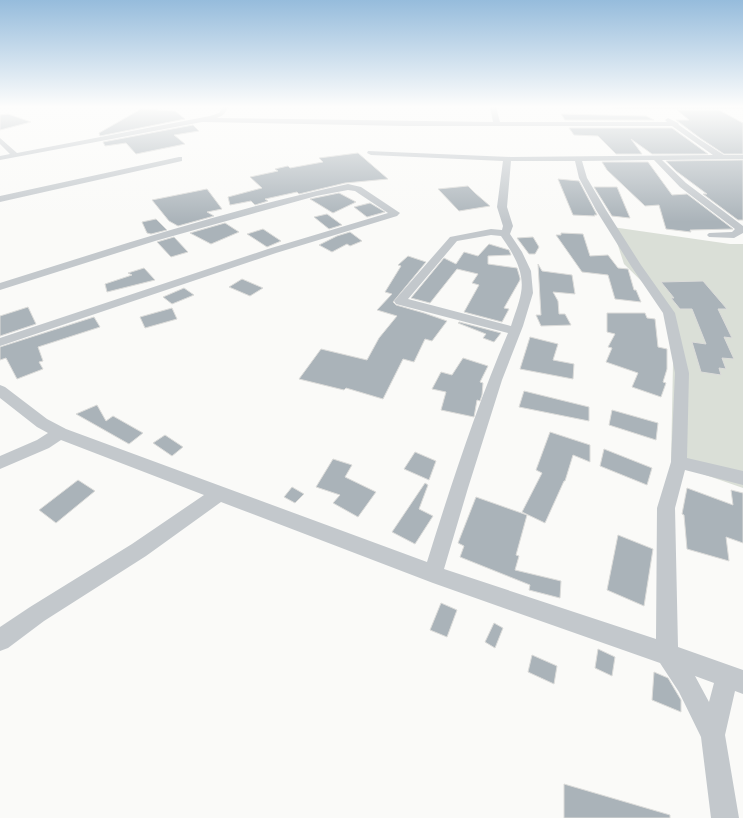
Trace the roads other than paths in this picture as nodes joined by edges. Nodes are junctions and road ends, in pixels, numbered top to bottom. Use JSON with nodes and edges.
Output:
{"nodes":[{"id":1,"x":5,"y":145,"type":"edge"},
{"id":2,"x":68,"y":145,"type":"edge"},
{"id":3,"x":703,"y":145,"type":"edge"},
{"id":4,"x":371,"y":152,"type":"dead end"},
{"id":5,"x":15,"y":155,"type":"junction"},
{"id":6,"x":724,"y":157,"type":"junction"},
{"id":7,"x":0,"y":158,"type":"edge"},
{"id":8,"x":179,"y":158,"type":"dead end"},
{"id":9,"x":507,"y":159,"type":"junction"},
{"id":10,"x":578,"y":159,"type":"junction"},
{"id":11,"x":657,"y":159,"type":"junction"},
{"id":12,"x":741,"y":160,"type":"edge"},
{"id":13,"x":0,"y":199,"type":"edge"},
{"id":14,"x":504,"y":234,"type":"junction"},
{"id":15,"x":712,"y":235,"type":"dead end"},
{"id":16,"x":0,"y":287,"type":"edge"},
{"id":17,"x":515,"y":331,"type":"junction"},
{"id":18,"x":0,"y":342,"type":"edge"},
{"id":19,"x":0,"y":390,"type":"edge"},
{"id":20,"x":60,"y":433,"type":"junction"},
{"id":21,"x":679,"y":462,"type":"junction"},
{"id":22,"x":0,"y":463,"type":"edge"},
{"id":23,"x":743,"y":478,"type":"edge"},
{"id":24,"x":220,"y":493,"type":"junction"},
{"id":25,"x":433,"y":574,"type":"junction"},
{"id":26,"x":0,"y":640,"type":"edge"},
{"id":27,"x":667,"y":654,"type":"junction"},
{"id":28,"x":735,"y":680,"type":"edge"},
{"id":29,"x":713,"y":735,"type":"junction"},
{"id":30,"x":725,"y":818,"type":"edge"}],
"edges":[{"from":1,"to":5,"type":"street"},
{"from":2,"to":5,"type":"street"},
{"from":3,"to":6,"type":"street"},
{"from":4,"to":9,"type":"street"},
{"from":5,"to":7,"type":"street"},
{"from":6,"to":11,"type":"street"},
{"from":6,"to":12,"type":"street"},
{"from":8,"to":13,"type":"street"},
{"from":9,"to":10,"type":"street"},
{"from":9,"to":14,"type":"street"},
{"from":10,"to":11,"type":"street"},
{"from":10,"to":21,"type":"street"},
{"from":11,"to":15,"type":"street"},
{"from":14,"to":17,"type":"street"},
{"from":14,"to":17,"type":"street"},
{"from":16,"to":18,"type":"street"},
{"from":17,"to":25,"type":"street"},
{"from":19,"to":20,"type":"street"},
{"from":20,"to":22,"type":"street"},
{"from":20,"to":24,"type":"street"},
{"from":21,"to":23,"type":"street"},
{"from":21,"to":27,"type":"street"},
{"from":24,"to":25,"type":"street"},
{"from":24,"to":26,"type":"street"},
{"from":25,"to":27,"type":"street"},
{"from":27,"to":28,"type":"street"},
{"from":27,"to":29,"type":"street"},
{"from":28,"to":29,"type":"street"},
{"from":29,"to":30,"type":"street"}]}
